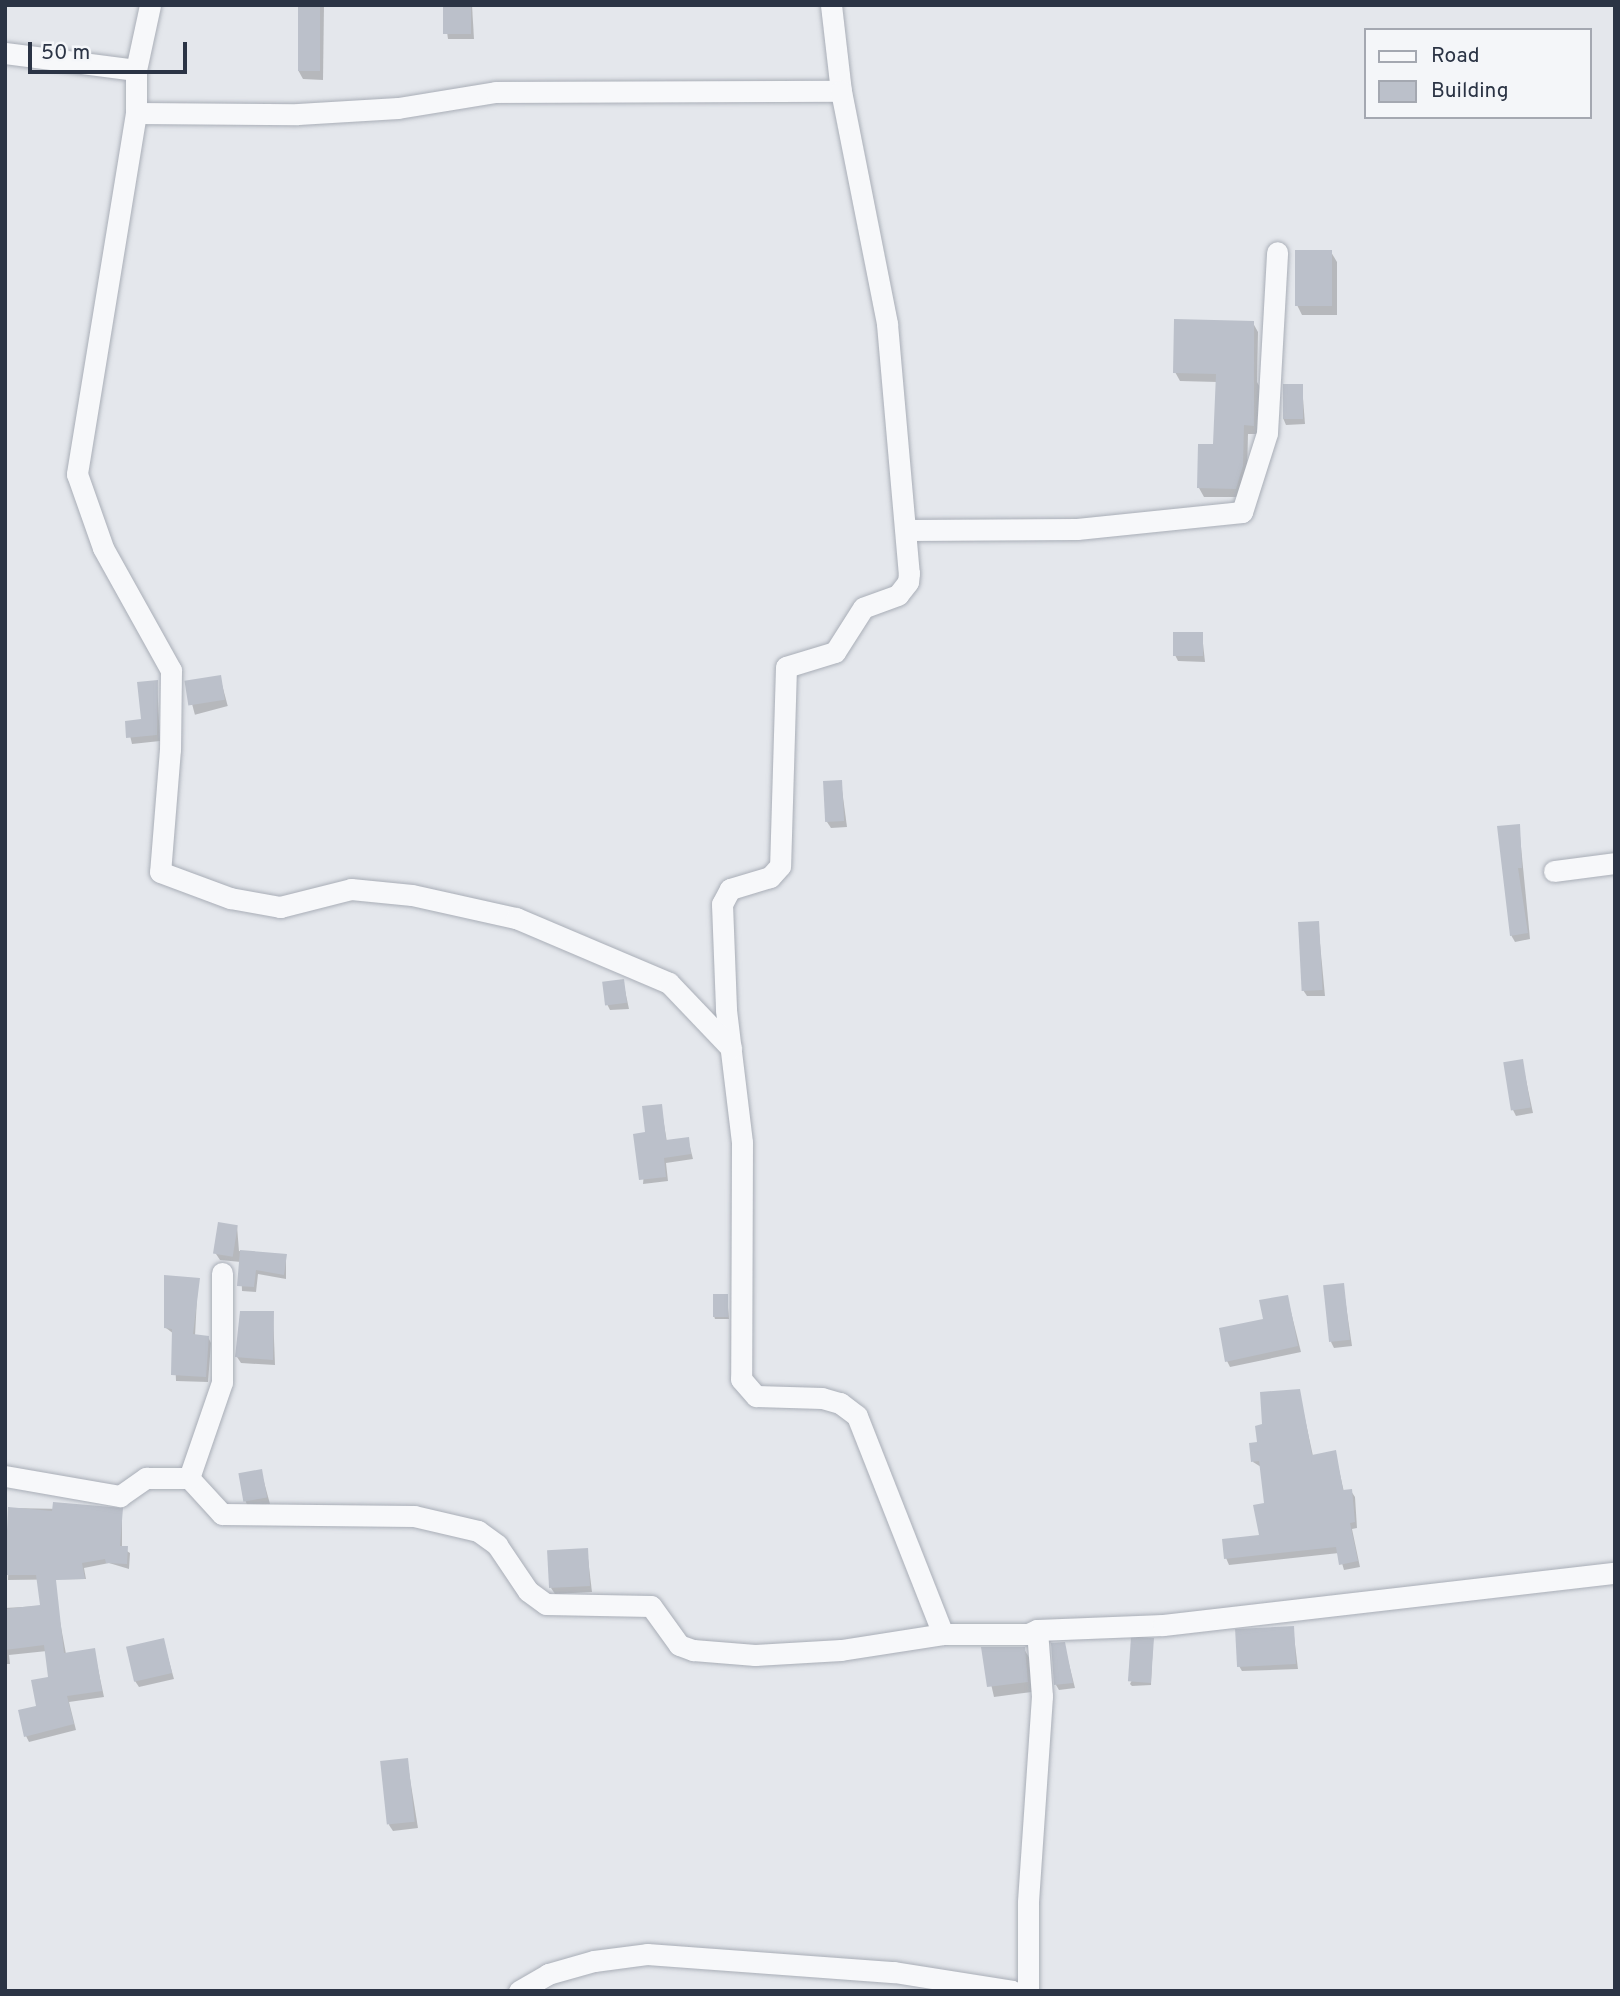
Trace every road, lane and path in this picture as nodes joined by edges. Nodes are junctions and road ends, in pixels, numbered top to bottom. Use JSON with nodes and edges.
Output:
{"nodes":[{"id":1,"x":150,"y":5,"type":"edge"},
{"id":2,"x":831,"y":5,"type":"edge"},
{"id":3,"x":5,"y":53,"type":"edge"},
{"id":4,"x":136,"y":70,"type":"junction"},
{"id":5,"x":841,"y":91,"type":"junction"},
{"id":6,"x":136,"y":113,"type":"junction"},
{"id":7,"x":1277,"y":252,"type":"dead end"},
{"id":8,"x":908,"y":530,"type":"junction"},
{"id":9,"x":1615,"y":863,"type":"edge"},
{"id":10,"x":1554,"y":871,"type":"dead end"},
{"id":11,"x":731,"y":1048,"type":"junction"},
{"id":12,"x":222,"y":1273,"type":"dead end"},
{"id":13,"x":5,"y":1476,"type":"edge"},
{"id":14,"x":189,"y":1478,"type":"junction"},
{"id":15,"x":1615,"y":1573,"type":"edge"},
{"id":16,"x":1037,"y":1630,"type":"junction"},
{"id":17,"x":943,"y":1634,"type":"junction"},
{"id":18,"x":519,"y":1991,"type":"edge"},
{"id":19,"x":1012,"y":1991,"type":"edge"},
{"id":20,"x":1028,"y":1991,"type":"edge"}],
"edges":[{"from":1,"to":4,"type":"street"},
{"from":2,"to":5,"type":"street"},
{"from":3,"to":4,"type":"street"},
{"from":4,"to":6,"type":"street"},
{"from":5,"to":6,"type":"street"},
{"from":5,"to":8,"type":"street"},
{"from":6,"to":11,"type":"street"},
{"from":7,"to":8,"type":"street"},
{"from":8,"to":11,"type":"street"},
{"from":9,"to":10,"type":"street"},
{"from":11,"to":17,"type":"street"},
{"from":12,"to":14,"type":"street"},
{"from":13,"to":14,"type":"street"},
{"from":14,"to":17,"type":"street"},
{"from":15,"to":16,"type":"street"},
{"from":16,"to":17,"type":"street"},
{"from":16,"to":20,"type":"street"},
{"from":18,"to":19,"type":"street"}]}
